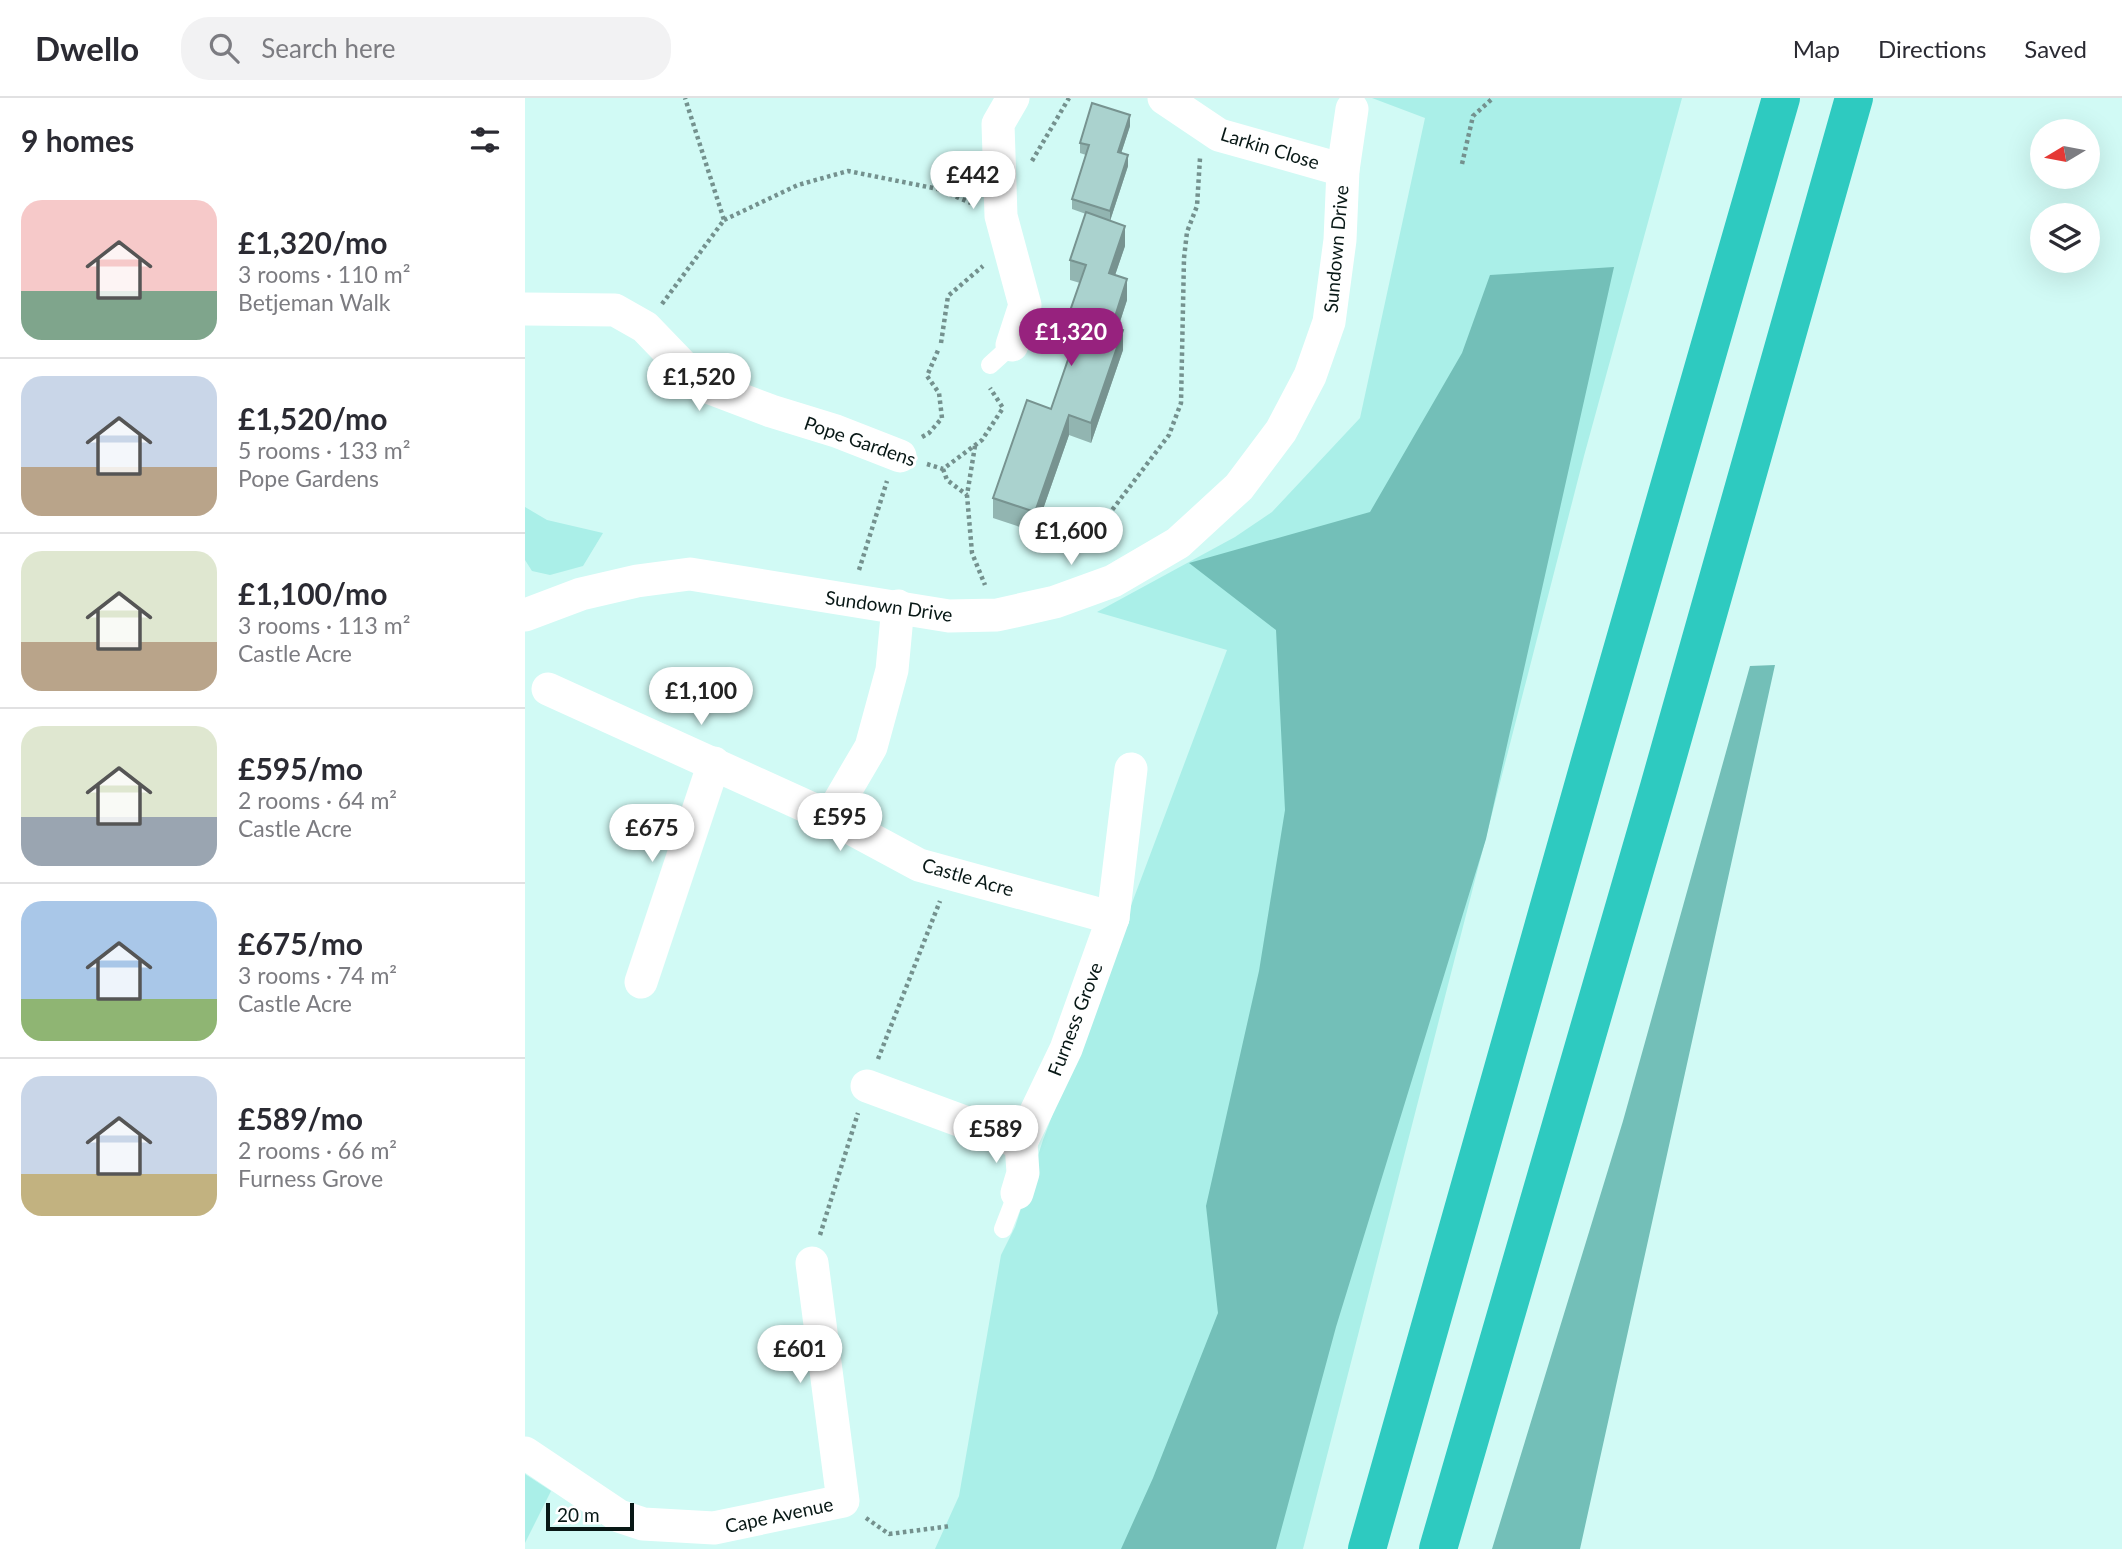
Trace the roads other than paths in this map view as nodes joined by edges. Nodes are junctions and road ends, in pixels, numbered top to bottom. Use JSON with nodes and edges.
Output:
{"nodes":[{"id":1,"x":1013,"y":98,"type":"edge"},
{"id":2,"x":1164,"y":98,"type":"edge"},
{"id":3,"x":1781,"y":98,"type":"edge"},
{"id":4,"x":1854,"y":98,"type":"edge"},
{"id":5,"x":1352,"y":109,"type":"dead end"},
{"id":6,"x":1343,"y":170,"type":"junction"},
{"id":7,"x":525,"y":309,"type":"edge"},
{"id":8,"x":996,"y":364,"type":"road end"},
{"id":9,"x":900,"y":456,"type":"road end"},
{"id":10,"x":898,"y":606,"type":"junction"},
{"id":11,"x":525,"y":615,"type":"edge"},
{"id":12,"x":550,"y":700,"type":"edge"},
{"id":13,"x":714,"y":763,"type":"junction"},
{"id":14,"x":1131,"y":769,"type":"dead end"},
{"id":15,"x":830,"y":817,"type":"junction"},
{"id":16,"x":1114,"y":918,"type":"junction"},
{"id":17,"x":641,"y":982,"type":"dead end"},
{"id":18,"x":867,"y":1086,"type":"road end"},
{"id":19,"x":1021,"y":1143,"type":"junction"},
{"id":20,"x":1017,"y":1193,"type":"joint"},
{"id":21,"x":1003,"y":1230,"type":"dead end"},
{"id":22,"x":811,"y":1263,"type":"road end"},
{"id":23,"x":525,"y":1453,"type":"edge"},
{"id":24,"x":639,"y":1536,"type":"edge"},
{"id":25,"x":1367,"y":1549,"type":"edge"},
{"id":26,"x":1438,"y":1549,"type":"edge"}],
"edges":[{"from":1,"to":8,"type":"street"},
{"from":2,"to":6,"type":"street","name":"Larkin Close"},
{"from":3,"to":25,"type":"highway"},
{"from":4,"to":26,"type":"highway"},
{"from":5,"to":6,"type":"street","name":"Sundown Drive"},
{"from":6,"to":10,"type":"street","name":"Sundown Drive"},
{"from":7,"to":9,"type":"street","name":"Pope Gardens"},
{"from":10,"to":11,"type":"street","name":"Sundown Drive"},
{"from":10,"to":15,"type":"street"},
{"from":12,"to":13,"type":"street","name":"Castle Acre"},
{"from":13,"to":15,"type":"street","name":"Castle Acre"},
{"from":13,"to":17,"type":"street"},
{"from":14,"to":16,"type":"street","name":"Furness Grove"},
{"from":15,"to":16,"type":"street","name":"Castle Acre"},
{"from":16,"to":19,"type":"street","name":"Furness Grove"},
{"from":18,"to":19,"type":"street"},
{"from":19,"to":20,"type":"street"},
{"from":20,"to":21,"type":"lane"},
{"from":22,"to":24,"type":"street","name":"Cape Avenue"},
{"from":23,"to":24,"type":"street","name":"Cape Avenue"}]}
